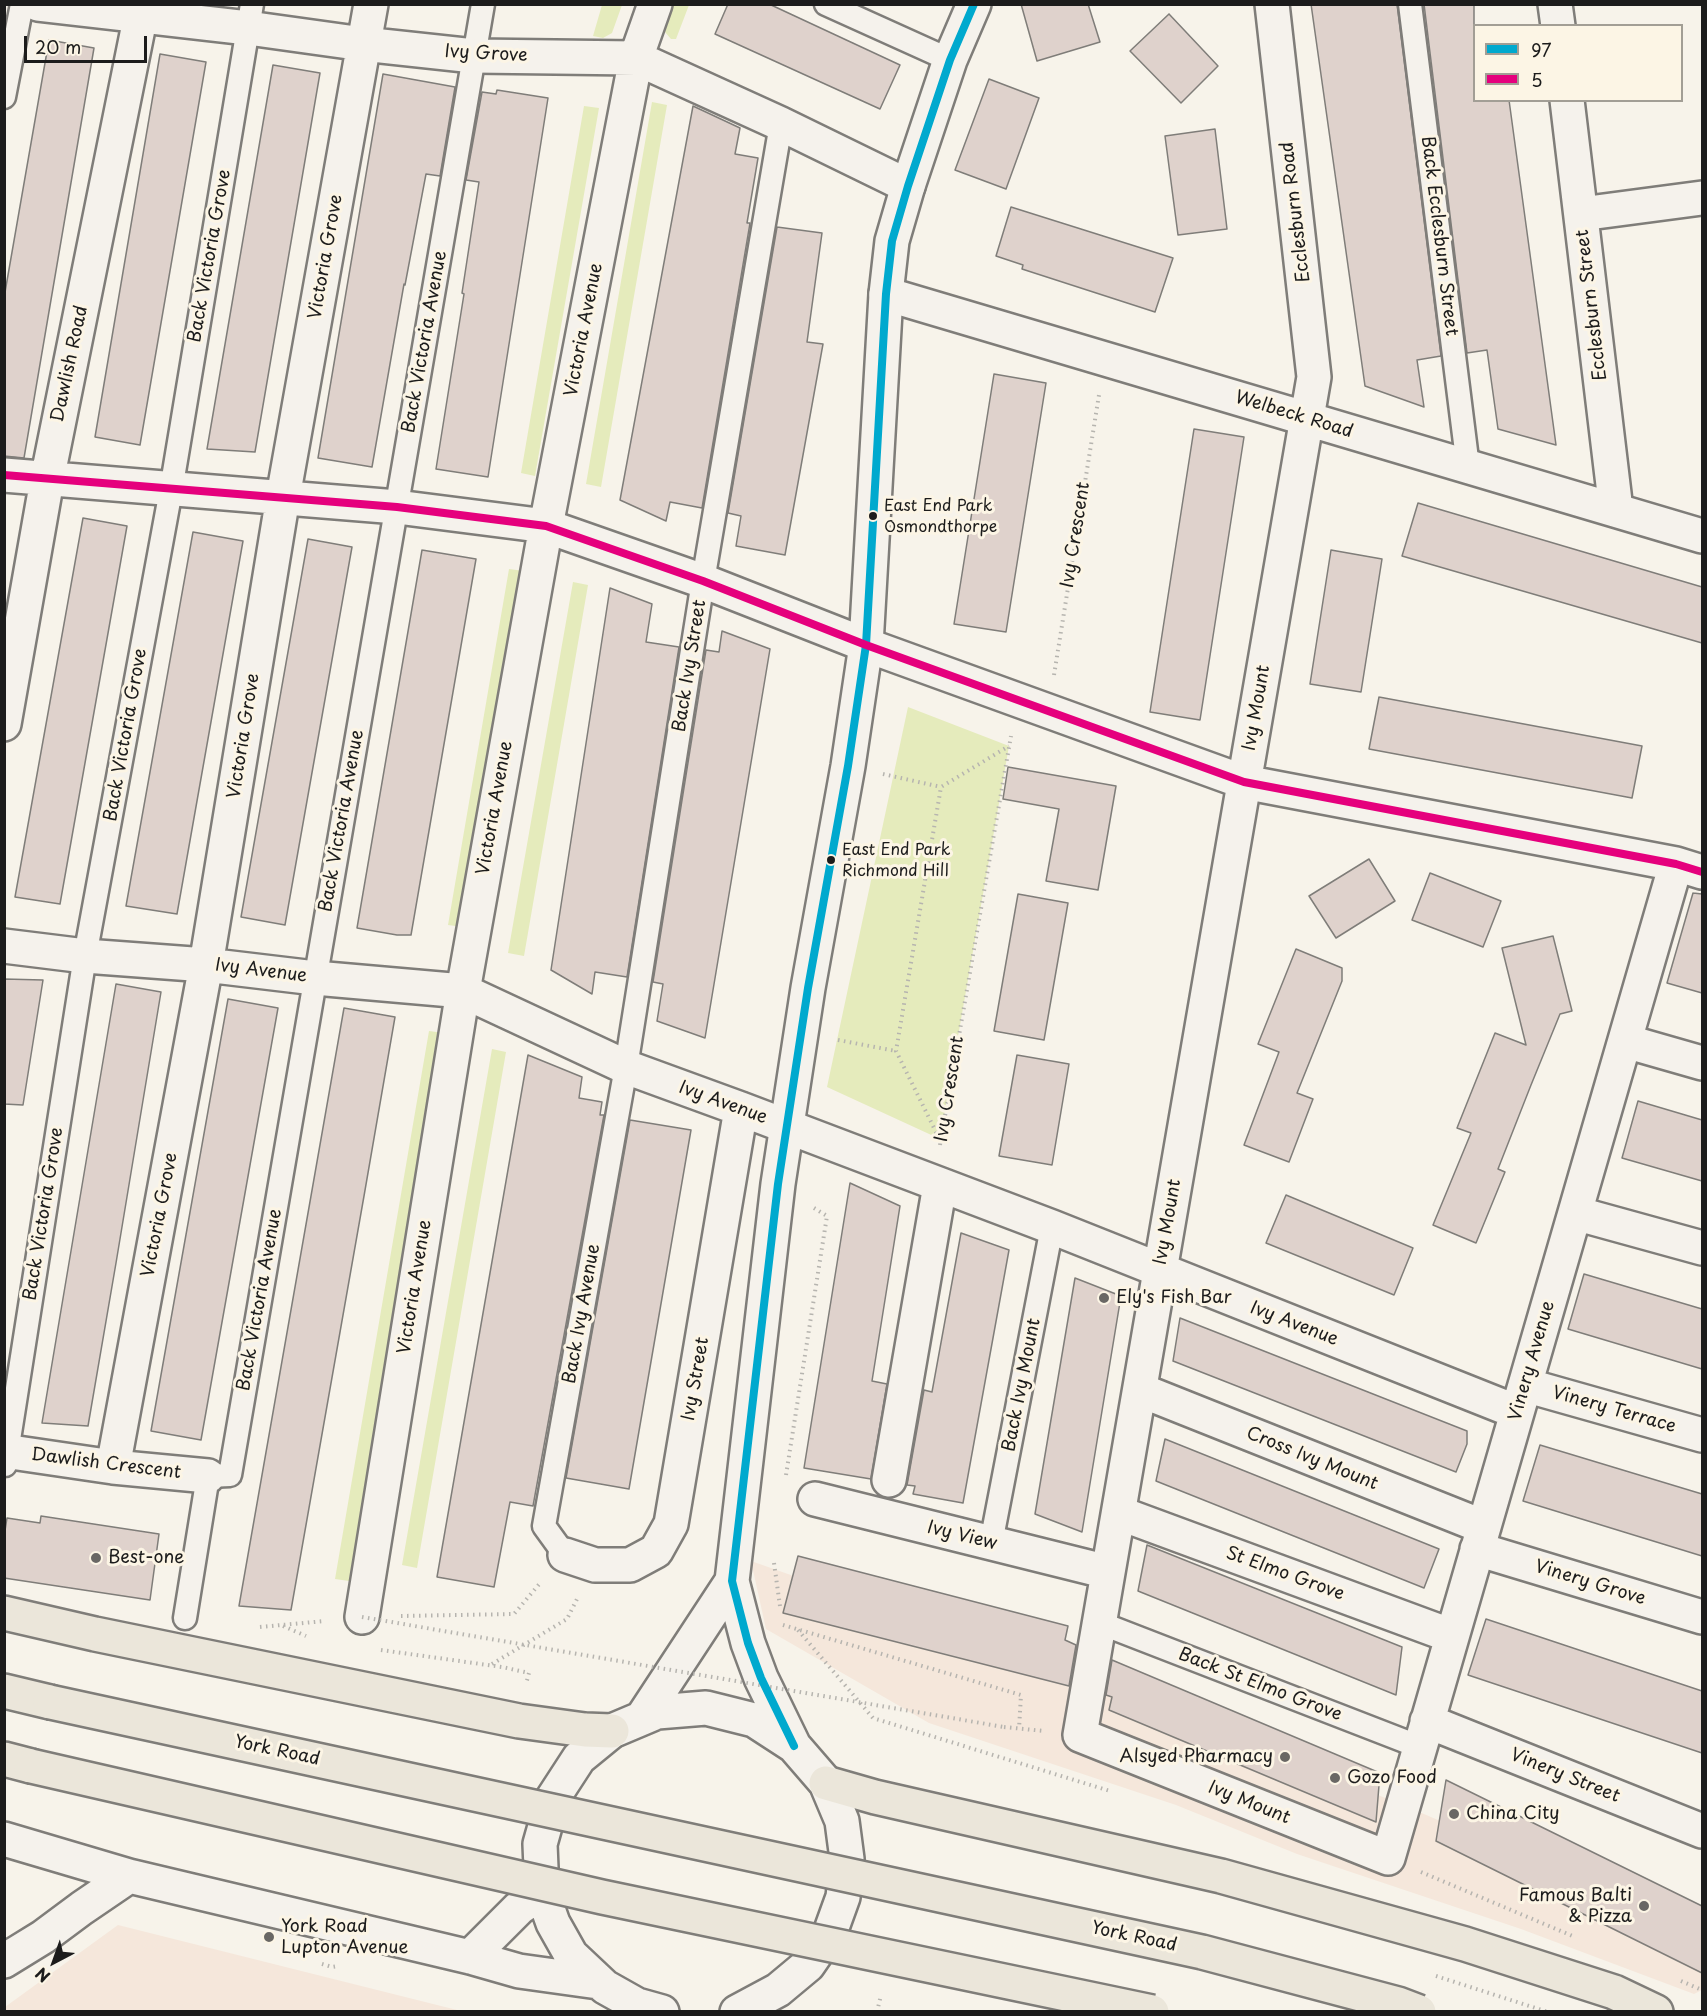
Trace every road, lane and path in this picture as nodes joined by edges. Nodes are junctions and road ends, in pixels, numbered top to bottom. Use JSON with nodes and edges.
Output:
{"nodes":[{"id":1,"x":22,"y":4,"type":"edge"},
{"id":2,"x":38,"y":4,"type":"edge"},
{"id":3,"x":371,"y":4,"type":"edge"},
{"id":4,"x":483,"y":4,"type":"edge"},
{"id":5,"x":655,"y":4,"type":"edge"},
{"id":6,"x":826,"y":4,"type":"edge"},
{"id":7,"x":974,"y":4,"type":"edge"},
{"id":8,"x":1272,"y":4,"type":"edge"},
{"id":9,"x":1410,"y":4,"type":"edge"},
{"id":10,"x":1555,"y":4,"type":"edge"},
{"id":11,"x":142,"y":10,"type":"edge"},
{"id":12,"x":250,"y":16,"type":"edge"},
{"id":13,"x":1558,"y":24,"type":"edge"},
{"id":14,"x":363,"y":44,"type":"junction"},
{"id":15,"x":474,"y":56,"type":"junction"},
{"id":16,"x":636,"y":58,"type":"junction"},
{"id":17,"x":950,"y":60,"type":"junction"},
{"id":18,"x":4,"y":97,"type":"edge"},
{"id":19,"x":1567,"y":102,"type":"edge"},
{"id":20,"x":781,"y":124,"type":"junction"},
{"id":21,"x":908,"y":186,"type":"junction"},
{"id":22,"x":1702,"y":198,"type":"edge"},
{"id":23,"x":1581,"y":214,"type":"junction"},
{"id":24,"x":886,"y":294,"type":"junction"},
{"id":25,"x":1105,"y":359,"type":"junction"},
{"id":26,"x":1306,"y":418,"type":"junction"},
{"id":27,"x":1467,"y":467,"type":"junction"},
{"id":28,"x":4,"y":475,"type":"edge"},
{"id":29,"x":47,"y":480,"type":"junction"},
{"id":30,"x":171,"y":490,"type":"junction"},
{"id":31,"x":284,"y":497,"type":"junction"},
{"id":32,"x":396,"y":507,"type":"junction"},
{"id":33,"x":1616,"y":510,"type":"junction"},
{"id":34,"x":546,"y":526,"type":"junction"},
{"id":35,"x":1702,"y":536,"type":"edge"},
{"id":36,"x":704,"y":581,"type":"junction"},
{"id":37,"x":866,"y":645,"type":"junction"},
{"id":38,"x":1018,"y":700,"type":"junction"},
{"id":39,"x":1048,"y":711,"type":"junction"},
{"id":40,"x":4,"y":724,"type":"edge"},
{"id":41,"x":1010,"y":746,"type":"junction"},
{"id":42,"x":848,"y":766,"type":"junction"},
{"id":43,"x":1244,"y":782,"type":"junction"},
{"id":44,"x":941,"y":787,"type":"junction"},
{"id":45,"x":1695,"y":867,"type":"edge"},
{"id":46,"x":4,"y":946,"type":"edge"},
{"id":47,"x":85,"y":956,"type":"junction"},
{"id":48,"x":206,"y":965,"type":"junction"},
{"id":49,"x":315,"y":978,"type":"junction"},
{"id":50,"x":463,"y":991,"type":"junction"},
{"id":51,"x":839,"y":1030,"type":"dead end"},
{"id":52,"x":1625,"y":1041,"type":"junction"},
{"id":53,"x":896,"y":1051,"type":"junction"},
{"id":54,"x":1702,"y":1063,"type":"edge"},
{"id":55,"x":626,"y":1067,"type":"junction"},
{"id":56,"x":741,"y":1109,"type":"junction"},
{"id":57,"x":787,"y":1126,"type":"junction"},
{"id":58,"x":940,"y":1138,"type":"junction"},
{"id":59,"x":940,"y":1185,"type":"junction"},
{"id":60,"x":1575,"y":1213,"type":"junction"},
{"id":61,"x":1053,"y":1227,"type":"junction"},
{"id":62,"x":1702,"y":1248,"type":"edge"},
{"id":63,"x":1160,"y":1271,"type":"junction"},
{"id":64,"x":1140,"y":1390,"type":"junction"},
{"id":65,"x":1521,"y":1398,"type":"junction"},
{"id":66,"x":1702,"y":1435,"type":"edge"},
{"id":67,"x":5,"y":1456,"type":"edge"},
{"id":68,"x":113,"y":1467,"type":"junction"},
{"id":69,"x":208,"y":1476,"type":"junction"},
{"id":70,"x":889,"y":1480,"type":"dead end"},
{"id":71,"x":815,"y":1499,"type":"dead end"},
{"id":72,"x":1119,"y":1513,"type":"junction"},
{"id":73,"x":1480,"y":1538,"type":"junction"},
{"id":74,"x":991,"y":1544,"type":"junction"},
{"id":75,"x":565,"y":1555,"type":"joint"},
{"id":76,"x":1108,"y":1572,"type":"junction"},
{"id":77,"x":732,"y":1581,"type":"junction"},
{"id":78,"x":4,"y":1613,"type":"edge"},
{"id":79,"x":362,"y":1617,"type":"joint"},
{"id":80,"x":1702,"y":1617,"type":"edge"},
{"id":81,"x":185,"y":1618,"type":"dead end"},
{"id":82,"x":567,"y":1619,"type":"dead end"},
{"id":83,"x":1100,"y":1623,"type":"junction"},
{"id":84,"x":282,"y":1625,"type":"dead end"},
{"id":85,"x":797,"y":1629,"type":"dead end"},
{"id":86,"x":1452,"y":1636,"type":"junction"},
{"id":87,"x":308,"y":1637,"type":"dead end"},
{"id":88,"x":375,"y":1649,"type":"dead end"},
{"id":89,"x":491,"y":1665,"type":"junction"},
{"id":90,"x":4,"y":1691,"type":"edge"},
{"id":91,"x":525,"y":1692,"type":"dead end"},
{"id":92,"x":627,"y":1724,"type":"junction"},
{"id":93,"x":1004,"y":1726,"type":"dead end"},
{"id":94,"x":1424,"y":1734,"type":"junction"},
{"id":95,"x":794,"y":1746,"type":"junction"},
{"id":96,"x":18,"y":1762,"type":"edge"},
{"id":97,"x":826,"y":1783,"type":"junction"},
{"id":98,"x":1112,"y":1791,"type":"dead end"},
{"id":99,"x":1702,"y":1831,"type":"edge"},
{"id":100,"x":4,"y":1839,"type":"edge"},
{"id":101,"x":1388,"y":1858,"type":"junction"},
{"id":102,"x":129,"y":1876,"type":"junction"},
{"id":103,"x":542,"y":1892,"type":"junction"},
{"id":104,"x":1583,"y":1940,"type":"dead end"},
{"id":105,"x":470,"y":1957,"type":"junction"},
{"id":106,"x":4,"y":1961,"type":"edge"},
{"id":107,"x":1670,"y":1977,"type":"dead end"},
{"id":108,"x":1702,"y":1990,"type":"edge"},
{"id":109,"x":602,"y":1994,"type":"edge"},
{"id":110,"x":662,"y":2012,"type":"edge"},
{"id":111,"x":737,"y":2012,"type":"edge"},
{"id":112,"x":1152,"y":2012,"type":"edge"},
{"id":113,"x":1419,"y":2012,"type":"edge"},
{"id":114,"x":1656,"y":2012,"type":"edge"}],
"edges":[{"from":1,"to":18,"type":"lane"},
{"from":2,"to":11,"type":"street","name":"Ivy Grove"},
{"from":3,"to":14,"type":"street","name":"Victoria Grove"},
{"from":4,"to":15,"type":"lane","name":"Back Victoria Avenue"},
{"from":5,"to":16,"type":"street","name":"Victoria Avenue"},
{"from":6,"to":17,"type":"lane"},
{"from":7,"to":17,"type":"street"},
{"from":8,"to":26,"type":"street","name":"Ecclesburn Road"},
{"from":9,"to":27,"type":"lane","name":"Back Ecclesburn Street"},
{"from":10,"to":13,"type":"street"},
{"from":11,"to":12,"type":"street","name":"Ivy Grove"},
{"from":11,"to":29,"type":"street","name":"Dawlish Road"},
{"from":12,"to":14,"type":"street","name":"Ivy Grove"},
{"from":12,"to":30,"type":"lane","name":"Back Victoria Grove"},
{"from":14,"to":15,"type":"street","name":"Ivy Grove"},
{"from":14,"to":31,"type":"street","name":"Victoria Grove"},
{"from":15,"to":16,"type":"street","name":"Ivy Grove"},
{"from":15,"to":32,"type":"lane","name":"Back Victoria Avenue"},
{"from":16,"to":20,"type":"street","name":"Ivy Grove"},
{"from":16,"to":34,"type":"street","name":"Victoria Avenue"},
{"from":17,"to":21,"type":"street"},
{"from":19,"to":23,"type":"street","name":"Ecclesburn Street"},
{"from":20,"to":21,"type":"street","name":"Ivy Grove"},
{"from":20,"to":36,"type":"lane","name":"Back Ivy Street"},
{"from":21,"to":24,"type":"street"},
{"from":22,"to":23,"type":"street"},
{"from":23,"to":33,"type":"street","name":"Ecclesburn Street"},
{"from":24,"to":25,"type":"street","name":"Welbeck Road"},
{"from":24,"to":37,"type":"street"},
{"from":25,"to":26,"type":"street","name":"Welbeck Road"},
{"from":25,"to":39,"type":"path","name":"Ivy Crescent"},
{"from":26,"to":27,"type":"street","name":"Welbeck Road"},
{"from":26,"to":43,"type":"street","name":"Ivy Mount"},
{"from":27,"to":33,"type":"street","name":"Welbeck Road"},
{"from":28,"to":29,"type":"street"},
{"from":29,"to":30,"type":"street"},
{"from":29,"to":40,"type":"street","name":"Dawlish Road"},
{"from":30,"to":31,"type":"street"},
{"from":30,"to":47,"type":"lane","name":"Back Victoria Grove"},
{"from":31,"to":32,"type":"street"},
{"from":31,"to":48,"type":"street","name":"Victoria Grove"},
{"from":32,"to":34,"type":"street"},
{"from":32,"to":49,"type":"lane","name":"Back Victoria Avenue"},
{"from":33,"to":35,"type":"street","name":"Welbeck Road"},
{"from":34,"to":36,"type":"street"},
{"from":34,"to":50,"type":"street","name":"Victoria Avenue"},
{"from":36,"to":37,"type":"street"},
{"from":36,"to":55,"type":"lane","name":"Back Ivy Street"},
{"from":37,"to":38,"type":"street"},
{"from":37,"to":42,"type":"street"},
{"from":38,"to":39,"type":"street"},
{"from":38,"to":41,"type":"path","name":"Ivy Crescent"},
{"from":39,"to":43,"type":"street"},
{"from":41,"to":44,"type":"path"},
{"from":41,"to":58,"type":"path","name":"Ivy Crescent"},
{"from":42,"to":44,"type":"path"},
{"from":42,"to":57,"type":"street"},
{"from":43,"to":45,"type":"street"},
{"from":43,"to":63,"type":"street","name":"Ivy Mount"},
{"from":44,"to":53,"type":"path"},
{"from":45,"to":52,"type":"street","name":"Vinery Avenue"},
{"from":46,"to":47,"type":"street","name":"Ivy Avenue"},
{"from":47,"to":48,"type":"street","name":"Ivy Avenue"},
{"from":47,"to":67,"type":"lane","name":"Back Victoria Grove"},
{"from":48,"to":49,"type":"street","name":"Ivy Avenue"},
{"from":48,"to":68,"type":"street","name":"Victoria Grove"},
{"from":49,"to":50,"type":"street","name":"Ivy Avenue"},
{"from":49,"to":69,"type":"lane","name":"Back Victoria Avenue"},
{"from":50,"to":55,"type":"street","name":"Ivy Avenue"},
{"from":50,"to":79,"type":"street","name":"Victoria Avenue"},
{"from":51,"to":53,"type":"path"},
{"from":52,"to":54,"type":"street"},
{"from":52,"to":60,"type":"street","name":"Vinery Avenue"},
{"from":53,"to":58,"type":"path"},
{"from":55,"to":56,"type":"street","name":"Ivy Avenue"},
{"from":55,"to":75,"type":"lane","name":"Back Ivy Avenue"},
{"from":56,"to":57,"type":"street","name":"Ivy Avenue"},
{"from":56,"to":75,"type":"street","name":"Ivy Street"},
{"from":57,"to":59,"type":"street","name":"Ivy Avenue"},
{"from":57,"to":77,"type":"street"},
{"from":58,"to":59,"type":"path","name":"Ivy Crescent"},
{"from":59,"to":61,"type":"street","name":"Ivy Avenue"},
{"from":59,"to":70,"type":"street"},
{"from":60,"to":62,"type":"street"},
{"from":60,"to":65,"type":"street","name":"Vinery Avenue"},
{"from":61,"to":63,"type":"street","name":"Ivy Avenue"},
{"from":61,"to":74,"type":"lane","name":"Back Ivy Mount"},
{"from":63,"to":64,"type":"street","name":"Ivy Mount"},
{"from":63,"to":65,"type":"street","name":"Ivy Avenue"},
{"from":64,"to":72,"type":"street","name":"Ivy Mount"},
{"from":64,"to":73,"type":"street","name":"Cross Ivy Mount"},
{"from":65,"to":66,"type":"street","name":"Vinery Terrace"},
{"from":65,"to":73,"type":"street","name":"Vinery Avenue"},
{"from":67,"to":68,"type":"street","name":"Dawlish Crescent"},
{"from":68,"to":69,"type":"street","name":"Dawlish Crescent"},
{"from":69,"to":81,"type":"lane"},
{"from":71,"to":74,"type":"street","name":"Ivy View"},
{"from":72,"to":76,"type":"street","name":"Ivy Mount"},
{"from":72,"to":86,"type":"street","name":"St Elmo Grove"},
{"from":73,"to":80,"type":"street","name":"Vinery Grove"},
{"from":73,"to":86,"type":"street","name":"Vinery Avenue"},
{"from":74,"to":76,"type":"street","name":"Ivy View"},
{"from":76,"to":83,"type":"street","name":"Ivy Mount"},
{"from":77,"to":92,"type":"street"},
{"from":77,"to":95,"type":"street"},
{"from":78,"to":92,"type":"highway"},
{"from":79,"to":93,"type":"path","bridge":true},
{"from":82,"to":89,"type":"path"},
{"from":83,"to":94,"type":"lane","name":"Back St Elmo Grove"},
{"from":83,"to":101,"type":"street","name":"Ivy Mount"},
{"from":84,"to":87,"type":"path"},
{"from":85,"to":98,"type":"path"},
{"from":86,"to":94,"type":"street","name":"Vinery Avenue"},
{"from":88,"to":89,"type":"path"},
{"from":89,"to":91,"type":"path"},
{"from":90,"to":113,"type":"highway","name":"York Road","bridge":true},
{"from":92,"to":95,"type":"street"},
{"from":92,"to":103,"type":"street"},
{"from":94,"to":99,"type":"street","name":"Vinery Street"},
{"from":94,"to":101,"type":"street","name":"Vinery Avenue"},
{"from":95,"to":97,"type":"street"},
{"from":96,"to":112,"type":"highway","bridge":true},
{"from":97,"to":111,"type":"street"},
{"from":97,"to":114,"type":"highway"},
{"from":100,"to":102,"type":"street"},
{"from":101,"to":104,"type":"path"},
{"from":102,"to":105,"type":"street"},
{"from":102,"to":106,"type":"street"},
{"from":103,"to":105,"type":"street"},
{"from":103,"to":109,"type":"street"},
{"from":105,"to":109,"type":"street"},
{"from":107,"to":108,"type":"path"},
{"from":109,"to":110,"type":"street"}]}
